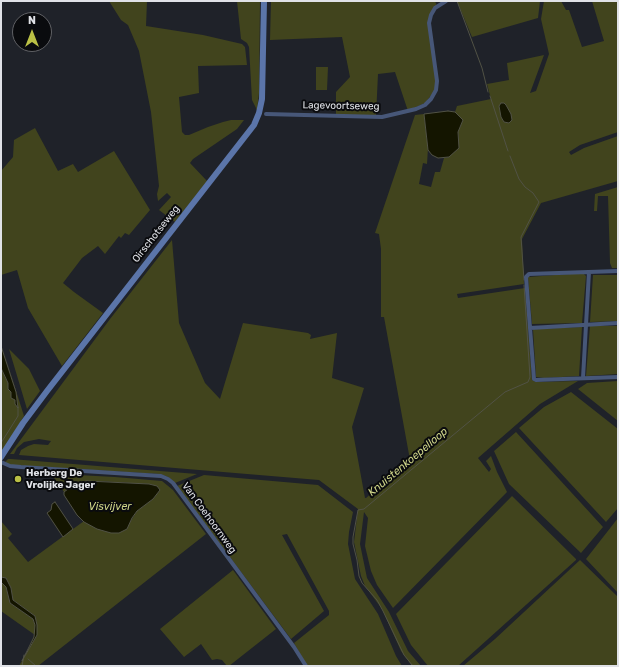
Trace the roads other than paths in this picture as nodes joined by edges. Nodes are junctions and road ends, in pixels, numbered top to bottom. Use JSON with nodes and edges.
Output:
{"nodes":[{"id":1,"x":264,"y":1,"type":"edge"},
{"id":2,"x":446,"y":1,"type":"edge"},
{"id":3,"x":262,"y":114,"type":"junction"},
{"id":4,"x":618,"y":271,"type":"edge"},
{"id":5,"x":589,"y":272,"type":"junction"},
{"id":6,"x":618,"y":323,"type":"edge"},
{"id":7,"x":586,"y":325,"type":"junction"},
{"id":8,"x":530,"y":328,"type":"junction"},
{"id":9,"x":618,"y":377,"type":"edge"},
{"id":10,"x":583,"y":378,"type":"junction"},
{"id":11,"x":1,"y":457,"type":"edge"},
{"id":12,"x":1,"y":462,"type":"edge"},
{"id":13,"x":306,"y":666,"type":"edge"}],
"edges":[{"from":1,"to":3,"type":"street","name":"Oirschotseweg"},
{"from":2,"to":3,"type":"street","name":"Lagevoortseweg"},
{"from":3,"to":11,"type":"street","name":"Oirschotseweg"},
{"from":4,"to":5,"type":"street"},
{"from":5,"to":7,"type":"street"},
{"from":5,"to":8,"type":"street"},
{"from":6,"to":7,"type":"street"},
{"from":7,"to":8,"type":"street"},
{"from":7,"to":10,"type":"street"},
{"from":8,"to":10,"type":"street"},
{"from":9,"to":10,"type":"street"},
{"from":12,"to":13,"type":"street","name":"Van Coehoornweg"}]}
